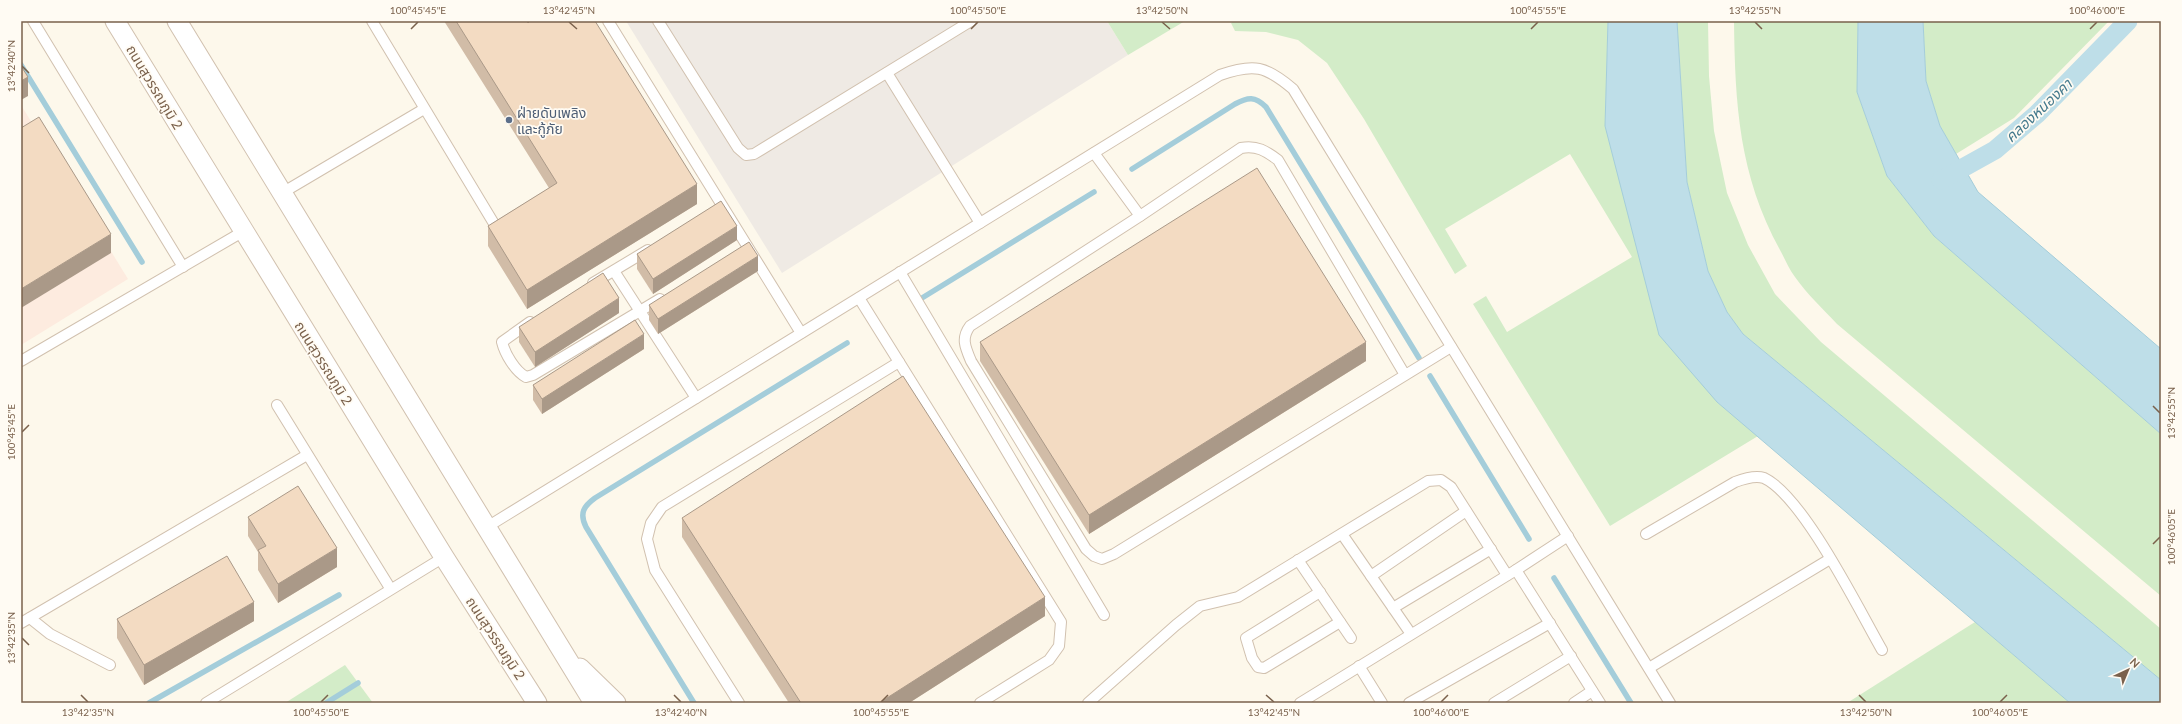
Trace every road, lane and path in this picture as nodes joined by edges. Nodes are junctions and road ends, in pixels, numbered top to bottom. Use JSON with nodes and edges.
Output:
{"nodes":[{"id":1,"x":33,"y":21,"type":"edge"},
{"id":2,"x":115,"y":21,"type":"edge"},
{"id":3,"x":177,"y":21,"type":"edge"},
{"id":4,"x":372,"y":21,"type":"edge"},
{"id":5,"x":608,"y":21,"type":"edge"},
{"id":6,"x":658,"y":21,"type":"edge"},
{"id":7,"x":971,"y":21,"type":"edge"},
{"id":8,"x":887,"y":73,"type":"junction"},
{"id":9,"x":424,"y":109,"type":"junction"},
{"id":10,"x":1094,"y":153,"type":"junction"},
{"id":11,"x":282,"y":193,"type":"junction"},
{"id":12,"x":1140,"y":216,"type":"junction"},
{"id":13,"x":980,"y":223,"type":"junction"},
{"id":14,"x":496,"y":227,"type":"edge"},
{"id":15,"x":244,"y":231,"type":"junction"},
{"id":16,"x":654,"y":246,"type":"edge"},
{"id":17,"x":183,"y":267,"type":"junction"},
{"id":18,"x":614,"y":270,"type":"junction"},
{"id":19,"x":900,"y":272,"type":"junction"},
{"id":20,"x":581,"y":291,"type":"edge"},
{"id":21,"x":667,"y":295,"type":"edge"},
{"id":22,"x":859,"y":298,"type":"junction"},
{"id":23,"x":640,"y":311,"type":"junction"},
{"id":24,"x":541,"y":316,"type":"edge"},
{"id":25,"x":801,"y":333,"type":"junction"},
{"id":26,"x":1451,"y":347,"type":"junction"},
{"id":27,"x":22,"y":361,"type":"edge"},
{"id":28,"x":899,"y":362,"type":"junction"},
{"id":29,"x":1405,"y":375,"type":"junction"},
{"id":30,"x":696,"y":398,"type":"junction"},
{"id":31,"x":277,"y":405,"type":"dead end"},
{"id":32,"x":307,"y":455,"type":"junction"},
{"id":33,"x":1466,"y":511,"type":"junction"},
{"id":34,"x":487,"y":527,"type":"junction"},
{"id":35,"x":1342,"y":534,"type":"junction"},
{"id":36,"x":1646,"y":534,"type":"dead end"},
{"id":37,"x":1568,"y":536,"type":"junction"},
{"id":38,"x":1491,"y":549,"type":"junction"},
{"id":39,"x":444,"y":557,"type":"junction"},
{"id":40,"x":1830,"y":559,"type":"junction"},
{"id":41,"x":1298,"y":560,"type":"junction"},
{"id":42,"x":1512,"y":573,"type":"junction"},
{"id":43,"x":1371,"y":576,"type":"junction"},
{"id":44,"x":390,"y":588,"type":"junction"},
{"id":45,"x":1320,"y":592,"type":"junction"},
{"id":46,"x":1394,"y":608,"type":"junction"},
{"id":47,"x":1104,"y":615,"type":"dead end"},
{"id":48,"x":25,"y":621,"type":"edge"},
{"id":49,"x":1340,"y":622,"type":"junction"},
{"id":50,"x":1550,"y":623,"type":"junction"},
{"id":51,"x":1411,"y":634,"type":"junction"},
{"id":52,"x":1351,"y":638,"type":"dead end"},
{"id":53,"x":559,"y":647,"type":"junction"},
{"id":54,"x":1882,"y":650,"type":"dead end"},
{"id":55,"x":1571,"y":656,"type":"junction"},
{"id":56,"x":510,"y":658,"type":"junction"},
{"id":57,"x":110,"y":664,"type":"dead end"},
{"id":58,"x":1359,"y":666,"type":"junction"},
{"id":59,"x":1649,"y":668,"type":"junction"},
{"id":60,"x":1592,"y":691,"type":"junction"},
{"id":61,"x":206,"y":703,"type":"edge"},
{"id":62,"x":522,"y":703,"type":"edge"},
{"id":63,"x":537,"y":703,"type":"edge"},
{"id":64,"x":594,"y":703,"type":"edge"},
{"id":65,"x":616,"y":703,"type":"edge"},
{"id":66,"x":739,"y":703,"type":"edge"},
{"id":67,"x":980,"y":703,"type":"edge"},
{"id":68,"x":1088,"y":703,"type":"edge"},
{"id":69,"x":1300,"y":703,"type":"edge"},
{"id":70,"x":1382,"y":703,"type":"edge"},
{"id":71,"x":1409,"y":703,"type":"edge"},
{"id":72,"x":1494,"y":703,"type":"edge"},
{"id":73,"x":1574,"y":703,"type":"edge"},
{"id":74,"x":1600,"y":703,"type":"edge"},
{"id":75,"x":1670,"y":703,"type":"edge"}],
"edges":[{"from":1,"to":17,"type":"lane"},
{"from":2,"to":15,"type":"street","name":"ถนนสุวรรณภูมิ 2"},
{"from":3,"to":11,"type":"street"},
{"from":4,"to":9,"type":"lane"},
{"from":5,"to":25,"type":"lane"},
{"from":6,"to":8,"type":"lane"},
{"from":7,"to":8,"type":"lane"},
{"from":8,"to":13,"type":"lane"},
{"from":9,"to":11,"type":"lane"},
{"from":9,"to":14,"type":"lane"},
{"from":10,"to":12,"type":"lane"},
{"from":10,"to":13,"type":"lane"},
{"from":10,"to":26,"type":"lane"},
{"from":11,"to":34,"type":"street"},
{"from":12,"to":29,"type":"lane"},
{"from":12,"to":29,"type":"lane"},
{"from":13,"to":19,"type":"lane"},
{"from":15,"to":17,"type":"lane"},
{"from":15,"to":39,"type":"street","name":"ถนนสุวรรณภูมิ 2"},
{"from":16,"to":18,"type":"lane"},
{"from":17,"to":27,"type":"lane"},
{"from":18,"to":20,"type":"lane"},
{"from":18,"to":23,"type":"lane"},
{"from":19,"to":22,"type":"lane"},
{"from":19,"to":47,"type":"lane"},
{"from":21,"to":23,"type":"lane"},
{"from":22,"to":25,"type":"lane"},
{"from":22,"to":28,"type":"lane"},
{"from":23,"to":24,"type":"lane"},
{"from":23,"to":30,"type":"lane"},
{"from":25,"to":30,"type":"lane"},
{"from":26,"to":29,"type":"lane"},
{"from":26,"to":37,"type":"lane"},
{"from":28,"to":66,"type":"lane"},
{"from":28,"to":67,"type":"lane"},
{"from":30,"to":34,"type":"lane"},
{"from":31,"to":32,"type":"lane"},
{"from":32,"to":44,"type":"lane"},
{"from":32,"to":48,"type":"lane"},
{"from":33,"to":35,"type":"lane"},
{"from":33,"to":38,"type":"lane"},
{"from":33,"to":43,"type":"lane"},
{"from":34,"to":53,"type":"street"},
{"from":35,"to":41,"type":"lane"},
{"from":35,"to":43,"type":"lane"},
{"from":36,"to":40,"type":"lane"},
{"from":37,"to":42,"type":"lane"},
{"from":37,"to":59,"type":"lane"},
{"from":38,"to":42,"type":"lane"},
{"from":38,"to":46,"type":"lane"},
{"from":39,"to":44,"type":"lane"},
{"from":39,"to":56,"type":"street","name":"ถนนสุวรรณภูมิ 2"},
{"from":40,"to":54,"type":"lane"},
{"from":40,"to":59,"type":"lane"},
{"from":41,"to":45,"type":"lane"},
{"from":41,"to":68,"type":"lane"},
{"from":42,"to":50,"type":"lane"},
{"from":42,"to":51,"type":"lane"},
{"from":43,"to":46,"type":"lane"},
{"from":44,"to":61,"type":"lane"},
{"from":45,"to":49,"type":"lane"},
{"from":45,"to":49,"type":"lane"},
{"from":46,"to":51,"type":"lane"},
{"from":48,"to":57,"type":"lane"},
{"from":49,"to":52,"type":"lane"},
{"from":50,"to":55,"type":"lane"},
{"from":50,"to":71,"type":"lane"},
{"from":51,"to":58,"type":"lane"},
{"from":53,"to":64,"type":"street"},
{"from":53,"to":65,"type":"street"},
{"from":55,"to":60,"type":"lane"},
{"from":55,"to":72,"type":"lane"},
{"from":56,"to":62,"type":"street"},
{"from":56,"to":63,"type":"street","name":"ถนนสุวรรณภูมิ 2"},
{"from":58,"to":69,"type":"lane"},
{"from":58,"to":70,"type":"lane"},
{"from":59,"to":75,"type":"lane"},
{"from":60,"to":73,"type":"lane"},
{"from":60,"to":74,"type":"lane"}]}
